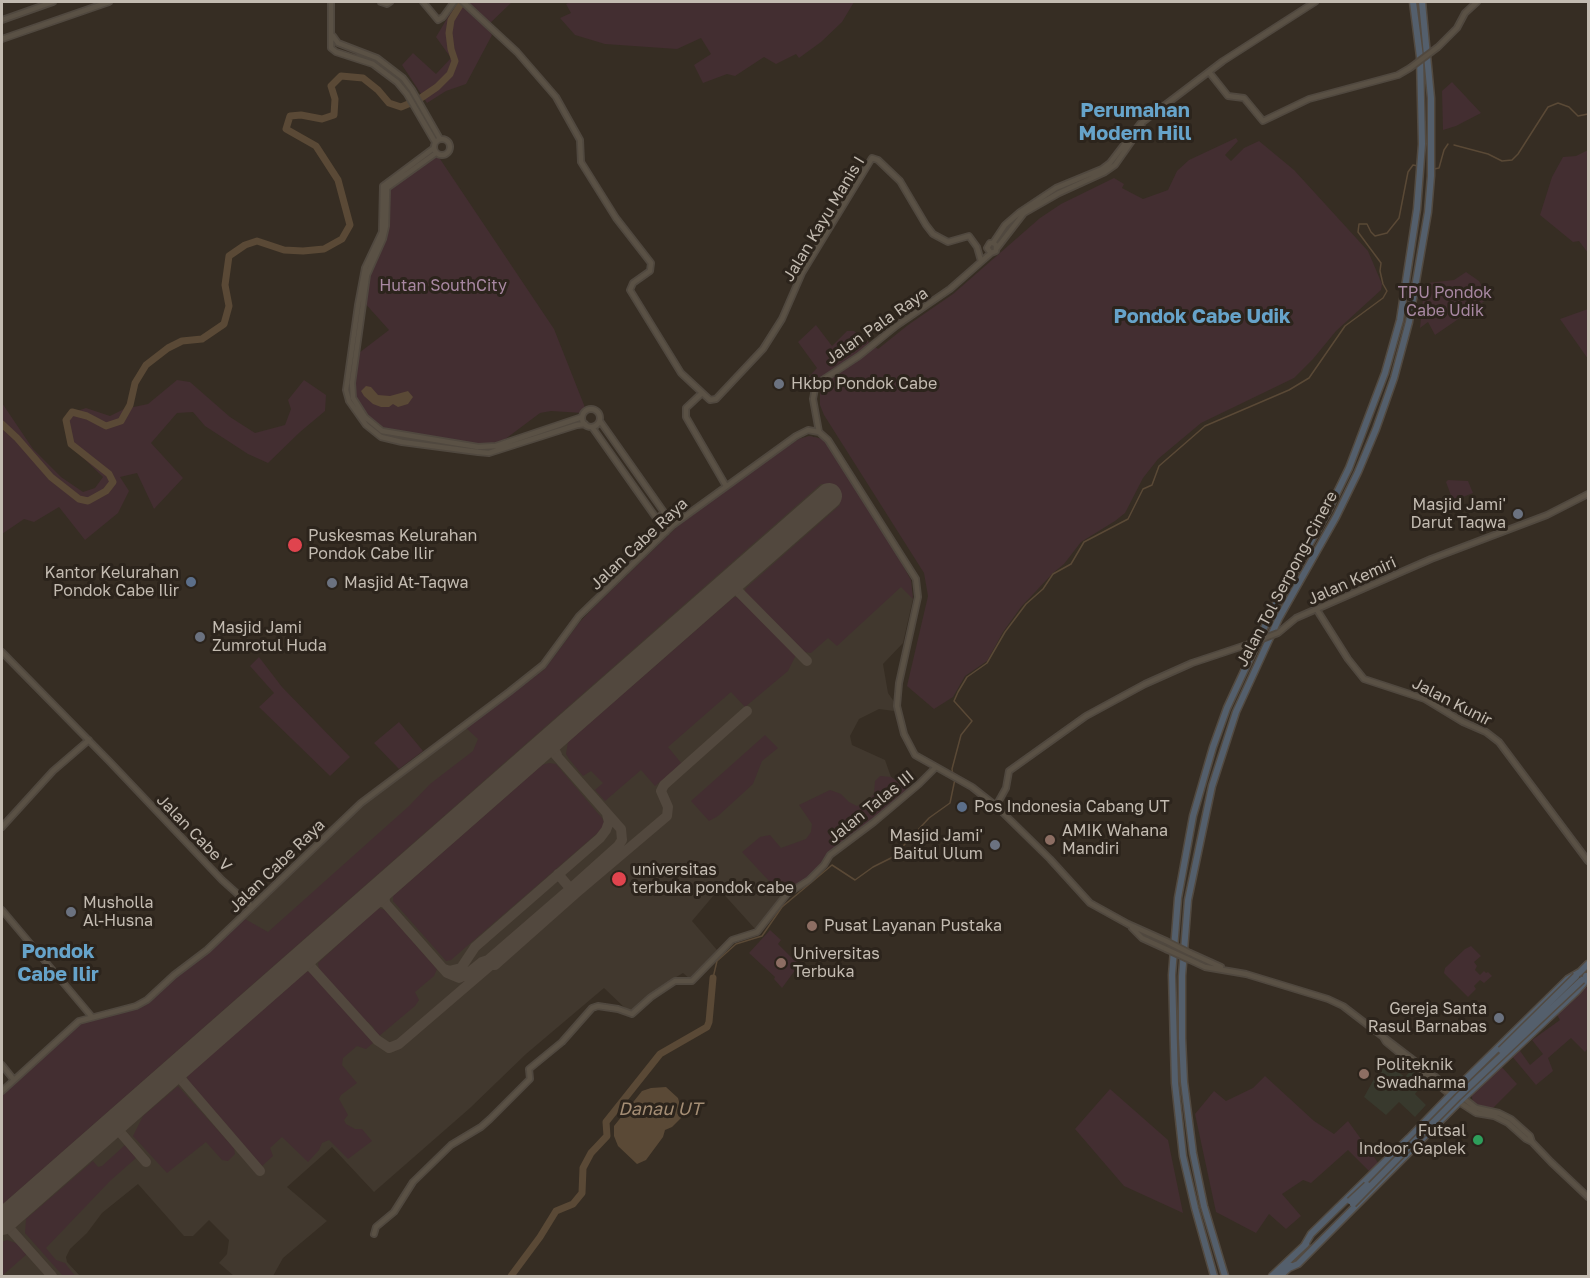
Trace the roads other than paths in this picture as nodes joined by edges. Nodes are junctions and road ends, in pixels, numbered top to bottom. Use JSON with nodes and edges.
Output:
{"nodes":[{"id":1,"x":53,"y":2,"type":"edge"},
{"id":2,"x":100,"y":2,"type":"edge"},
{"id":3,"x":109,"y":2,"type":"edge"},
{"id":4,"x":331,"y":2,"type":"edge"},
{"id":5,"x":381,"y":2,"type":"edge"},
{"id":6,"x":390,"y":2,"type":"edge"},
{"id":7,"x":423,"y":2,"type":"edge"},
{"id":8,"x":454,"y":2,"type":"edge"},
{"id":9,"x":463,"y":2,"type":"edge"},
{"id":10,"x":1315,"y":2,"type":"edge"},
{"id":11,"x":1413,"y":2,"type":"edge"},
{"id":12,"x":1422,"y":2,"type":"edge"},
{"id":13,"x":1477,"y":2,"type":"edge"},
{"id":14,"x":2,"y":20,"type":"edge"},
{"id":15,"x":333,"y":36,"type":"junction"},
{"id":16,"x":2,"y":38,"type":"edge"},
{"id":17,"x":1209,"y":72,"type":"junction"},
{"id":18,"x":436,"y":145,"type":"junction"},
{"id":19,"x":995,"y":246,"type":"junction"},
{"id":20,"x":977,"y":247,"type":"junction"},
{"id":21,"x":988,"y":250,"type":"junction"},
{"id":22,"x":981,"y":261,"type":"junction"},
{"id":23,"x":702,"y":393,"type":"junction"},
{"id":24,"x":582,"y":417,"type":"junction"},
{"id":25,"x":600,"y":421,"type":"junction"},
{"id":26,"x":585,"y":424,"type":"junction"},
{"id":27,"x":592,"y":427,"type":"junction"},
{"id":28,"x":817,"y":431,"type":"junction"},
{"id":29,"x":726,"y":486,"type":"junction"},
{"id":30,"x":1588,"y":494,"type":"edge"},
{"id":31,"x":664,"y":513,"type":"junction"},
{"id":32,"x":683,"y":516,"type":"junction"},
{"id":33,"x":656,"y":519,"type":"junction"},
{"id":34,"x":660,"y":524,"type":"junction"},
{"id":35,"x":673,"y":525,"type":"junction"},
{"id":36,"x":666,"y":532,"type":"junction"},
{"id":37,"x":658,"y":540,"type":"junction"},
{"id":38,"x":1317,"y":610,"type":"junction"},
{"id":39,"x":2,"y":652,"type":"edge"},
{"id":40,"x":89,"y":740,"type":"junction"},
{"id":41,"x":936,"y":767,"type":"junction"},
{"id":42,"x":996,"y":806,"type":"junction"},
{"id":43,"x":2,"y":827,"type":"edge"},
{"id":44,"x":1588,"y":861,"type":"edge"},
{"id":45,"x":251,"y":906,"type":"junction"},
{"id":46,"x":2,"y":910,"type":"edge"},
{"id":47,"x":1128,"y":924,"type":"junction"},
{"id":48,"x":1588,"y":964,"type":"edge"},
{"id":49,"x":1226,"y":969,"type":"junction"},
{"id":50,"x":1583,"y":975,"type":"edge"},
{"id":51,"x":92,"y":1017,"type":"junction"},
{"id":52,"x":2,"y":1065,"type":"edge"},
{"id":53,"x":14,"y":1080,"type":"junction"},
{"id":54,"x":1462,"y":1083,"type":"junction"},
{"id":55,"x":2,"y":1091,"type":"edge"},
{"id":56,"x":1470,"y":1092,"type":"junction"},
{"id":57,"x":1451,"y":1093,"type":"junction"},
{"id":58,"x":1461,"y":1100,"type":"junction"},
{"id":59,"x":1442,"y":1103,"type":"junction"},
{"id":60,"x":1472,"y":1106,"type":"junction"},
{"id":61,"x":1450,"y":1111,"type":"junction"},
{"id":62,"x":1532,"y":1142,"type":"junction"},
{"id":63,"x":1588,"y":1197,"type":"edge"},
{"id":64,"x":1352,"y":1203,"type":"junction"},
{"id":65,"x":374,"y":1234,"type":"dead end"},
{"id":66,"x":1304,"y":1246,"type":"junction"},
{"id":67,"x":1289,"y":1268,"type":"junction"},
{"id":68,"x":1214,"y":1276,"type":"edge"},
{"id":69,"x":1225,"y":1276,"type":"edge"},
{"id":70,"x":1272,"y":1276,"type":"edge"},
{"id":71,"x":1280,"y":1276,"type":"edge"}],
"edges":[{"from":1,"to":14,"type":"street"},
{"from":2,"to":16,"type":"street"},
{"from":3,"to":16,"type":"street"},
{"from":4,"to":15,"type":"street"},
{"from":5,"to":6,"type":"street"},
{"from":7,"to":8,"type":"street"},
{"from":9,"to":23,"type":"street"},
{"from":10,"to":17,"type":"street"},
{"from":11,"to":68,"type":"highway","name":"Jalan Tol Serpong–Cinere"},
{"from":12,"to":69,"type":"highway","name":"Jalan Tol Serpong–Cinere"},
{"from":13,"to":17,"type":"street","bridge":true},
{"from":15,"to":18,"type":"street"},
{"from":15,"to":18,"type":"street"},
{"from":17,"to":19,"type":"street"},
{"from":18,"to":24,"type":"street"},
{"from":18,"to":26,"type":"street"},
{"from":19,"to":21,"type":"street"},
{"from":19,"to":21,"type":"street"},
{"from":20,"to":21,"type":"street"},
{"from":20,"to":22,"type":"street"},
{"from":20,"to":23,"type":"street","name":"Jalan Kayu Manis I"},
{"from":21,"to":22,"type":"street","name":"Jalan Pala Raya"},
{"from":22,"to":28,"type":"street","name":"Jalan Pala Raya"},
{"from":23,"to":29,"type":"street"},
{"from":24,"to":25,"type":"street"},
{"from":24,"to":26,"type":"street"},
{"from":25,"to":27,"type":"street"},
{"from":25,"to":31,"type":"street"},
{"from":26,"to":27,"type":"street"},
{"from":27,"to":33,"type":"street"},
{"from":28,"to":29,"type":"street","name":"Jalan Cabe Raya"},
{"from":28,"to":41,"type":"street"},
{"from":29,"to":32,"type":"street","name":"Jalan Cabe Raya"},
{"from":30,"to":38,"type":"street","name":"Jalan Kemiri"},
{"from":31,"to":32,"type":"street"},
{"from":31,"to":33,"type":"street"},
{"from":31,"to":35,"type":"street"},
{"from":32,"to":35,"type":"street","name":"Jalan Cabe Raya"},
{"from":33,"to":34,"type":"street"},
{"from":34,"to":36,"type":"street"},
{"from":34,"to":37,"type":"street"},
{"from":35,"to":36,"type":"street","name":"Jalan Cabe Raya"},
{"from":36,"to":37,"type":"street","name":"Jalan Cabe Raya"},
{"from":37,"to":45,"type":"street","name":"Jalan Cabe Raya"},
{"from":38,"to":42,"type":"street","name":"Jalan Kemiri","bridge":true},
{"from":38,"to":44,"type":"street","name":"Jalan Kunir"},
{"from":39,"to":40,"type":"street","name":"Jalan Cabe V"},
{"from":40,"to":43,"type":"street"},
{"from":40,"to":45,"type":"street","name":"Jalan Cabe V"},
{"from":41,"to":42,"type":"street"},
{"from":41,"to":65,"type":"street","name":"Jalan Talas III"},
{"from":42,"to":47,"type":"street"},
{"from":45,"to":51,"type":"street","name":"Jalan Cabe Raya"},
{"from":46,"to":51,"type":"street"},
{"from":47,"to":49,"type":"street","bridge":true},
{"from":47,"to":49,"type":"street","bridge":true},
{"from":48,"to":50,"type":"highway"},
{"from":49,"to":57,"type":"street"},
{"from":50,"to":54,"type":"highway"},
{"from":50,"to":56,"type":"highway"},
{"from":50,"to":64,"type":"highway","bridge":true},
{"from":51,"to":53,"type":"street","name":"Jalan Cabe Raya"},
{"from":52,"to":53,"type":"street"},
{"from":53,"to":55,"type":"street","name":"Jalan Cabe Raya"},
{"from":54,"to":56,"type":"highway"},
{"from":54,"to":57,"type":"highway"},
{"from":56,"to":58,"type":"highway"},
{"from":56,"to":60,"type":"street"},
{"from":57,"to":58,"type":"street"},
{"from":57,"to":59,"type":"highway"},
{"from":58,"to":60,"type":"street"},
{"from":58,"to":61,"type":"highway"},
{"from":58,"to":62,"type":"street"},
{"from":59,"to":61,"type":"highway"},
{"from":59,"to":66,"type":"highway"},
{"from":60,"to":62,"type":"street"},
{"from":61,"to":67,"type":"highway"},
{"from":62,"to":63,"type":"street"},
{"from":64,"to":66,"type":"highway"},
{"from":64,"to":67,"type":"highway"},
{"from":66,"to":70,"type":"highway"},
{"from":67,"to":71,"type":"highway"}]}
